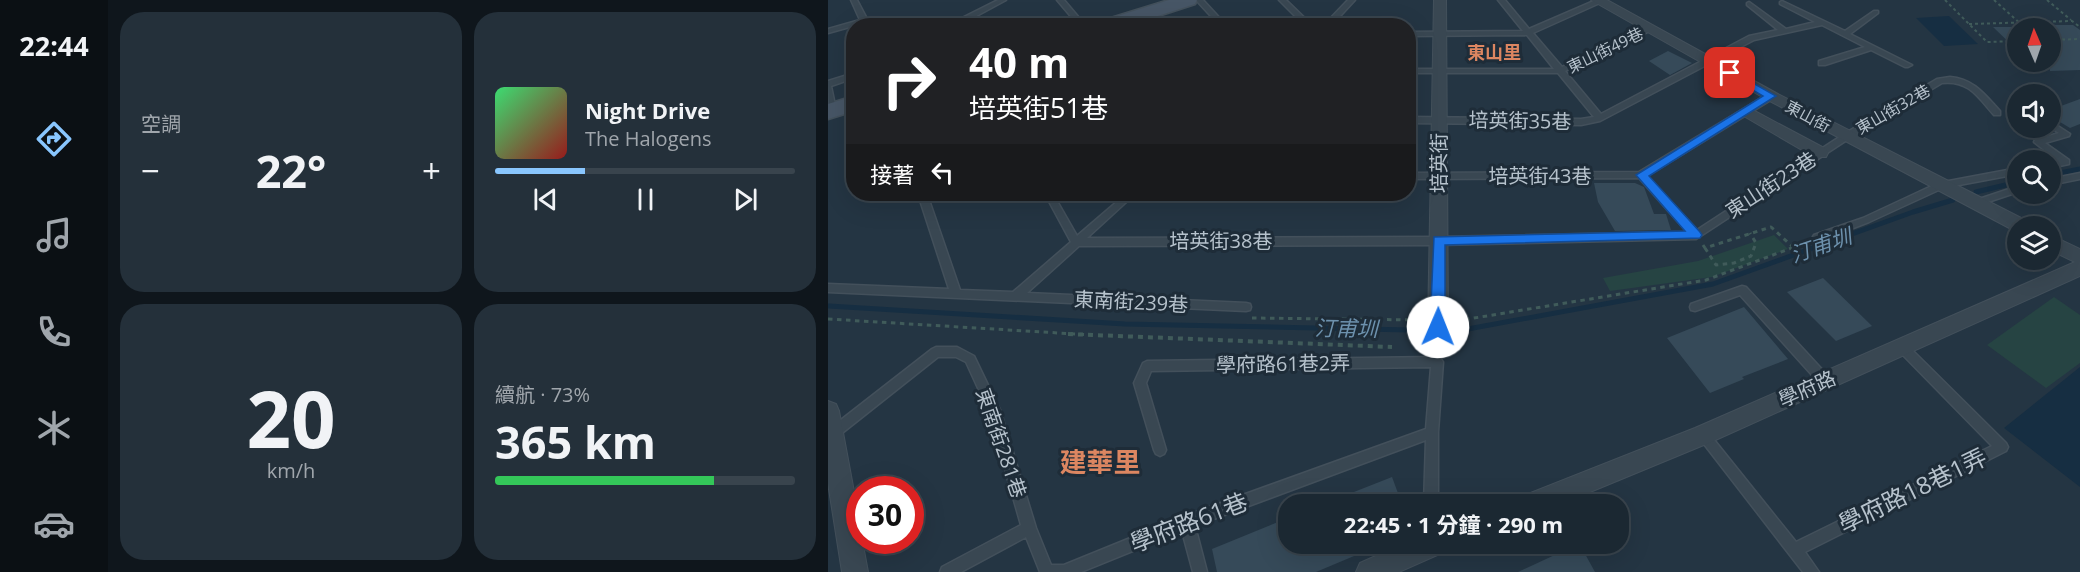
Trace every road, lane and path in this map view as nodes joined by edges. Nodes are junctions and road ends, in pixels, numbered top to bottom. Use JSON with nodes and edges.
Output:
{"nodes":[{"id":1,"x":854,"y":0,"type":"edge"},
{"id":2,"x":1003,"y":0,"type":"edge"},
{"id":3,"x":1060,"y":0,"type":"edge"},
{"id":4,"x":1188,"y":0,"type":"edge"},
{"id":5,"x":1199,"y":0,"type":"edge"},
{"id":6,"x":1282,"y":0,"type":"edge"},
{"id":7,"x":1352,"y":0,"type":"edge"},
{"id":8,"x":1440,"y":0,"type":"edge"},
{"id":9,"x":1501,"y":0,"type":"edge"},
{"id":10,"x":1945,"y":0,"type":"edge"},
{"id":11,"x":1994,"y":0,"type":"edge"},
{"id":12,"x":2047,"y":0,"type":"edge"},
{"id":13,"x":1598,"y":1,"type":"edge"},
{"id":14,"x":1782,"y":3,"type":"dead end"},
{"id":15,"x":1749,"y":4,"type":"dead end"},
{"id":16,"x":1876,"y":12,"type":"dead end"},
{"id":17,"x":863,"y":18,"type":"edge"},
{"id":18,"x":968,"y":18,"type":"edge"},
{"id":19,"x":1076,"y":18,"type":"edge"},
{"id":20,"x":1137,"y":18,"type":"edge"},
{"id":21,"x":1216,"y":18,"type":"edge"},
{"id":22,"x":1301,"y":18,"type":"edge"},
{"id":23,"x":1334,"y":18,"type":"edge"},
{"id":24,"x":2014,"y":18,"type":"edge"},
{"id":25,"x":2061,"y":21,"type":"edge"},
{"id":26,"x":2072,"y":21,"type":"junction"},
{"id":27,"x":2007,"y":22,"type":"edge"},
{"id":28,"x":1822,"y":23,"type":"junction"},
{"id":29,"x":1969,"y":24,"type":"junction"},
{"id":30,"x":846,"y":26,"type":"edge"},
{"id":31,"x":2080,"y":27,"type":"edge"},
{"id":32,"x":1649,"y":28,"type":"junction"},
{"id":33,"x":828,"y":30,"type":"edge"},
{"id":34,"x":1784,"y":31,"type":"junction"},
{"id":35,"x":1527,"y":33,"type":"junction"},
{"id":36,"x":1416,"y":34,"type":"edge"},
{"id":37,"x":1440,"y":34,"type":"junction"},
{"id":38,"x":1845,"y":34,"type":"junction"},
{"id":39,"x":2080,"y":39,"type":"edge"},
{"id":40,"x":2061,"y":40,"type":"edge"},
{"id":41,"x":2007,"y":41,"type":"edge"},
{"id":42,"x":1872,"y":47,"type":"junction"},
{"id":43,"x":1710,"y":61,"type":"junction"},
{"id":44,"x":1822,"y":63,"type":"dead end"},
{"id":45,"x":1908,"y":65,"type":"dead end"},
{"id":46,"x":1416,"y":71,"type":"edge"},
{"id":47,"x":1560,"y":71,"type":"junction"},
{"id":48,"x":1440,"y":72,"type":"junction"},
{"id":49,"x":846,"y":78,"type":"edge"},
{"id":50,"x":828,"y":85,"type":"edge"},
{"id":51,"x":1771,"y":96,"type":"junction"},
{"id":52,"x":846,"y":106,"type":"edge"},
{"id":53,"x":830,"y":111,"type":"edge"},
{"id":54,"x":1747,"y":112,"type":"junction"},
{"id":55,"x":1997,"y":112,"type":"dead end"},
{"id":56,"x":1600,"y":118,"type":"junction"},
{"id":57,"x":1416,"y":120,"type":"edge"},
{"id":58,"x":1439,"y":120,"type":"junction"},
{"id":59,"x":1847,"y":136,"type":"junction"},
{"id":60,"x":2052,"y":138,"type":"edge"},
{"id":61,"x":2049,"y":150,"type":"edge"},
{"id":62,"x":1820,"y":153,"type":"junction"},
{"id":63,"x":2007,"y":173,"type":"edge"},
{"id":64,"x":1641,"y":175,"type":"junction"},
{"id":65,"x":1416,"y":176,"type":"edge"},
{"id":66,"x":1439,"y":176,"type":"junction"},
{"id":67,"x":2080,"y":176,"type":"edge"},
{"id":68,"x":2061,"y":180,"type":"edge"},
{"id":69,"x":1941,"y":185,"type":"junction"},
{"id":70,"x":2007,"y":193,"type":"edge"},
{"id":71,"x":924,"y":201,"type":"edge"},
{"id":72,"x":1053,"y":201,"type":"edge"},
{"id":73,"x":1123,"y":201,"type":"edge"},
{"id":74,"x":1976,"y":203,"type":"junction"},
{"id":75,"x":2007,"y":219,"type":"edge"},
{"id":76,"x":1750,"y":233,"type":"junction"},
{"id":77,"x":1696,"y":235,"type":"junction"},
{"id":78,"x":1817,"y":238,"type":"joint"},
{"id":79,"x":1438,"y":241,"type":"junction"},
{"id":80,"x":1076,"y":242,"type":"junction"},
{"id":81,"x":1705,"y":248,"type":"junction"},
{"id":82,"x":1793,"y":248,"type":"junction"},
{"id":83,"x":2061,"y":248,"type":"edge"},
{"id":84,"x":2080,"y":257,"type":"edge"},
{"id":85,"x":2080,"y":268,"type":"edge"},
{"id":86,"x":828,"y":288,"type":"edge"},
{"id":87,"x":956,"y":295,"type":"junction"},
{"id":88,"x":1016,"y":297,"type":"junction"},
{"id":89,"x":1695,"y":307,"type":"dead end"},
{"id":90,"x":1243,"y":313,"type":"joint"},
{"id":91,"x":828,"y":319,"type":"edge"},
{"id":92,"x":1438,"y":324,"type":"junction"},
{"id":93,"x":1401,"y":347,"type":"dead end"},
{"id":94,"x":1902,"y":347,"type":"junction"},
{"id":95,"x":1825,"y":381,"type":"junction"},
{"id":96,"x":828,"y":411,"type":"edge"},
{"id":97,"x":1432,"y":432,"type":"junction"},
{"id":98,"x":1702,"y":435,"type":"junction"},
{"id":99,"x":831,"y":436,"type":"edge"},
{"id":100,"x":1160,"y":450,"type":"dead end"},
{"id":101,"x":1431,"y":494,"type":"edge"},
{"id":102,"x":1557,"y":494,"type":"edge"},
{"id":103,"x":1187,"y":522,"type":"junction"},
{"id":104,"x":1029,"y":528,"type":"junction"},
{"id":105,"x":1794,"y":550,"type":"junction"},
{"id":106,"x":1410,"y":554,"type":"edge"},
{"id":107,"x":855,"y":572,"type":"edge"},
{"id":108,"x":947,"y":572,"type":"edge"},
{"id":109,"x":1047,"y":572,"type":"edge"},
{"id":110,"x":1200,"y":572,"type":"edge"},
{"id":111,"x":1369,"y":572,"type":"edge"},
{"id":112,"x":1812,"y":572,"type":"edge"}],
"edges":[{"from":1,"to":17,"type":"lane"},
{"from":2,"to":18,"type":"lane"},
{"from":3,"to":19,"type":"lane"},
{"from":4,"to":20,"type":"street"},
{"from":5,"to":21,"type":"lane"},
{"from":6,"to":22,"type":"lane"},
{"from":7,"to":23,"type":"lane"},
{"from":8,"to":37,"type":"street","name":"培英街"},
{"from":9,"to":35,"type":"lane"},
{"from":10,"to":29,"type":"path"},
{"from":11,"to":24,"type":"path"},
{"from":12,"to":26,"type":"path"},
{"from":13,"to":32,"type":"street","name":"東山街"},
{"from":13,"to":35,"type":"lane"},
{"from":14,"to":28,"type":"lane"},
{"from":15,"to":34,"type":"lane"},
{"from":16,"to":38,"type":"lane"},
{"from":25,"to":26,"type":"path"},
{"from":26,"to":31,"type":"path"},
{"from":27,"to":29,"type":"path"},
{"from":28,"to":34,"type":"lane","name":"培英街35巷"},
{"from":28,"to":38,"type":"lane"},
{"from":29,"to":41,"type":"path"},
{"from":30,"to":33,"type":"lane"},
{"from":32,"to":43,"type":"street","name":"東山街"},
{"from":32,"to":47,"type":"lane","name":"東山街49巷"},
{"from":34,"to":43,"type":"lane","name":"培英街35巷"},
{"from":35,"to":37,"type":"lane"},
{"from":35,"to":47,"type":"lane"},
{"from":36,"to":37,"type":"lane"},
{"from":37,"to":48,"type":"street","name":"培英街"},
{"from":38,"to":42,"type":"lane"},
{"from":39,"to":40,"type":"path"},
{"from":42,"to":44,"type":"lane"},
{"from":42,"to":45,"type":"lane"},
{"from":43,"to":51,"type":"street","name":"東山街"},
{"from":43,"to":56,"type":"lane","name":"培英街35巷"},
{"from":46,"to":48,"type":"lane"},
{"from":47,"to":48,"type":"lane"},
{"from":47,"to":56,"type":"lane"},
{"from":48,"to":58,"type":"street","name":"培英街"},
{"from":49,"to":50,"type":"lane"},
{"from":50,"to":53,"type":"lane"},
{"from":51,"to":54,"type":"lane"},
{"from":51,"to":59,"type":"street","name":"東山街"},
{"from":52,"to":53,"type":"street"},
{"from":54,"to":62,"type":"street"},
{"from":54,"to":64,"type":"lane"},
{"from":55,"to":59,"type":"lane","name":"東山街32巷"},
{"from":56,"to":58,"type":"lane","name":"培英街35巷"},
{"from":57,"to":58,"type":"lane","name":"培英街35巷"},
{"from":58,"to":66,"type":"street","name":"培英街"},
{"from":59,"to":62,"type":"lane","name":"東山街23巷"},
{"from":59,"to":69,"type":"street","name":"東山街"},
{"from":60,"to":61,"type":"lane"},
{"from":62,"to":77,"type":"lane","name":"東山街23巷"},
{"from":63,"to":69,"type":"lane"},
{"from":64,"to":66,"type":"lane","name":"培英街43巷"},
{"from":64,"to":77,"type":"lane"},
{"from":65,"to":66,"type":"lane","name":"培英街43巷"},
{"from":66,"to":79,"type":"street","name":"培英街"},
{"from":67,"to":68,"type":"lane"},
{"from":69,"to":74,"type":"street","name":"東山街"},
{"from":69,"to":78,"type":"lane"},
{"from":70,"to":74,"type":"lane"},
{"from":71,"to":87,"type":"lane"},
{"from":72,"to":80,"type":"lane"},
{"from":73,"to":80,"type":"lane"},
{"from":74,"to":75,"type":"street","name":"東山街"},
{"from":76,"to":81,"type":"path"},
{"from":76,"to":81,"type":"path"},
{"from":76,"to":82,"type":"path"},
{"from":77,"to":79,"type":"lane","name":"培英街38巷"},
{"from":77,"to":81,"type":"path"},
{"from":78,"to":82,"type":"path"},
{"from":79,"to":80,"type":"lane","name":"培英街38巷"},
{"from":79,"to":92,"type":"street","name":"培英街"},
{"from":80,"to":88,"type":"lane"},
{"from":82,"to":92,"type":"path"},
{"from":83,"to":84,"type":"street"},
{"from":85,"to":94,"type":"street","name":"學府路"},
{"from":86,"to":87,"type":"lane","name":"東南街239巷"},
{"from":87,"to":88,"type":"lane","name":"東南街239巷"},
{"from":88,"to":90,"type":"lane","name":"東南街239巷"},
{"from":89,"to":95,"type":"lane"},
{"from":90,"to":92,"type":"path"},
{"from":91,"to":93,"type":"path"},
{"from":94,"to":95,"type":"street","name":"學府路"},
{"from":94,"to":105,"type":"lane","name":"學府路18巷1弄"},
{"from":95,"to":98,"type":"street","name":"學府路"},
{"from":96,"to":99,"type":"street"},
{"from":97,"to":100,"type":"lane","name":"學府路61巷2弄"},
{"from":97,"to":101,"type":"lane"},
{"from":97,"to":103,"type":"lane","name":"學府路61巷"},
{"from":98,"to":102,"type":"street","name":"學府路"},
{"from":98,"to":105,"type":"lane"},
{"from":99,"to":104,"type":"lane","name":"東南街281巷"},
{"from":99,"to":107,"type":"street"},
{"from":103,"to":109,"type":"lane","name":"學府路61巷"},
{"from":103,"to":110,"type":"lane"},
{"from":104,"to":108,"type":"lane"},
{"from":104,"to":109,"type":"lane","name":"東南街281巷"},
{"from":105,"to":112,"type":"lane"},
{"from":106,"to":111,"type":"street"}]}
